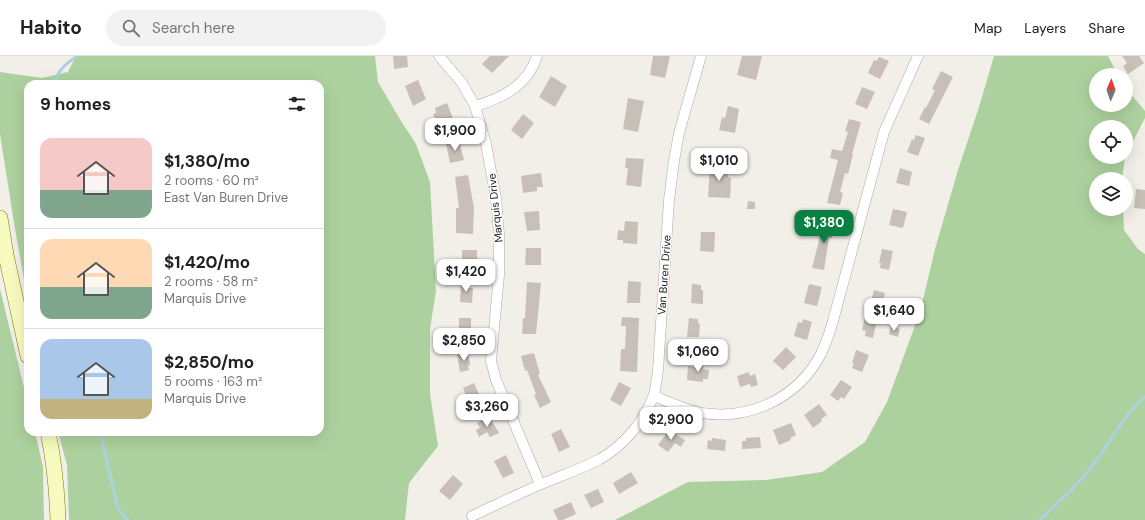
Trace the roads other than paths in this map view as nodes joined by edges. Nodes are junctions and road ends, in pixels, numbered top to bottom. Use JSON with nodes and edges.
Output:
{"nodes":[{"id":1,"x":439,"y":56,"type":"edge"},
{"id":2,"x":537,"y":56,"type":"edge"},
{"id":3,"x":701,"y":56,"type":"edge"},
{"id":4,"x":918,"y":56,"type":"edge"},
{"id":5,"x":475,"y":106,"type":"junction"},
{"id":6,"x":0,"y":218,"type":"edge"},
{"id":7,"x":24,"y":338,"type":"edge"},
{"id":8,"x":654,"y":396,"type":"junction"},
{"id":9,"x":49,"y":436,"type":"edge"},
{"id":10,"x":540,"y":484,"type":"junction"},
{"id":11,"x":472,"y":516,"type":"dead end"},
{"id":12,"x":58,"y":520,"type":"edge"}],
"edges":[{"from":1,"to":5,"type":"street","name":"Marquis Drive"},
{"from":2,"to":5,"type":"street"},
{"from":3,"to":8,"type":"street","name":"Van Buren Drive"},
{"from":4,"to":8,"type":"street"},
{"from":5,"to":10,"type":"street","name":"Marquis Drive"},
{"from":6,"to":7,"type":"street"},
{"from":8,"to":10,"type":"street","name":"Van Buren Drive"},
{"from":9,"to":12,"type":"street"},
{"from":10,"to":11,"type":"street","name":"Van Buren Drive"}]}
